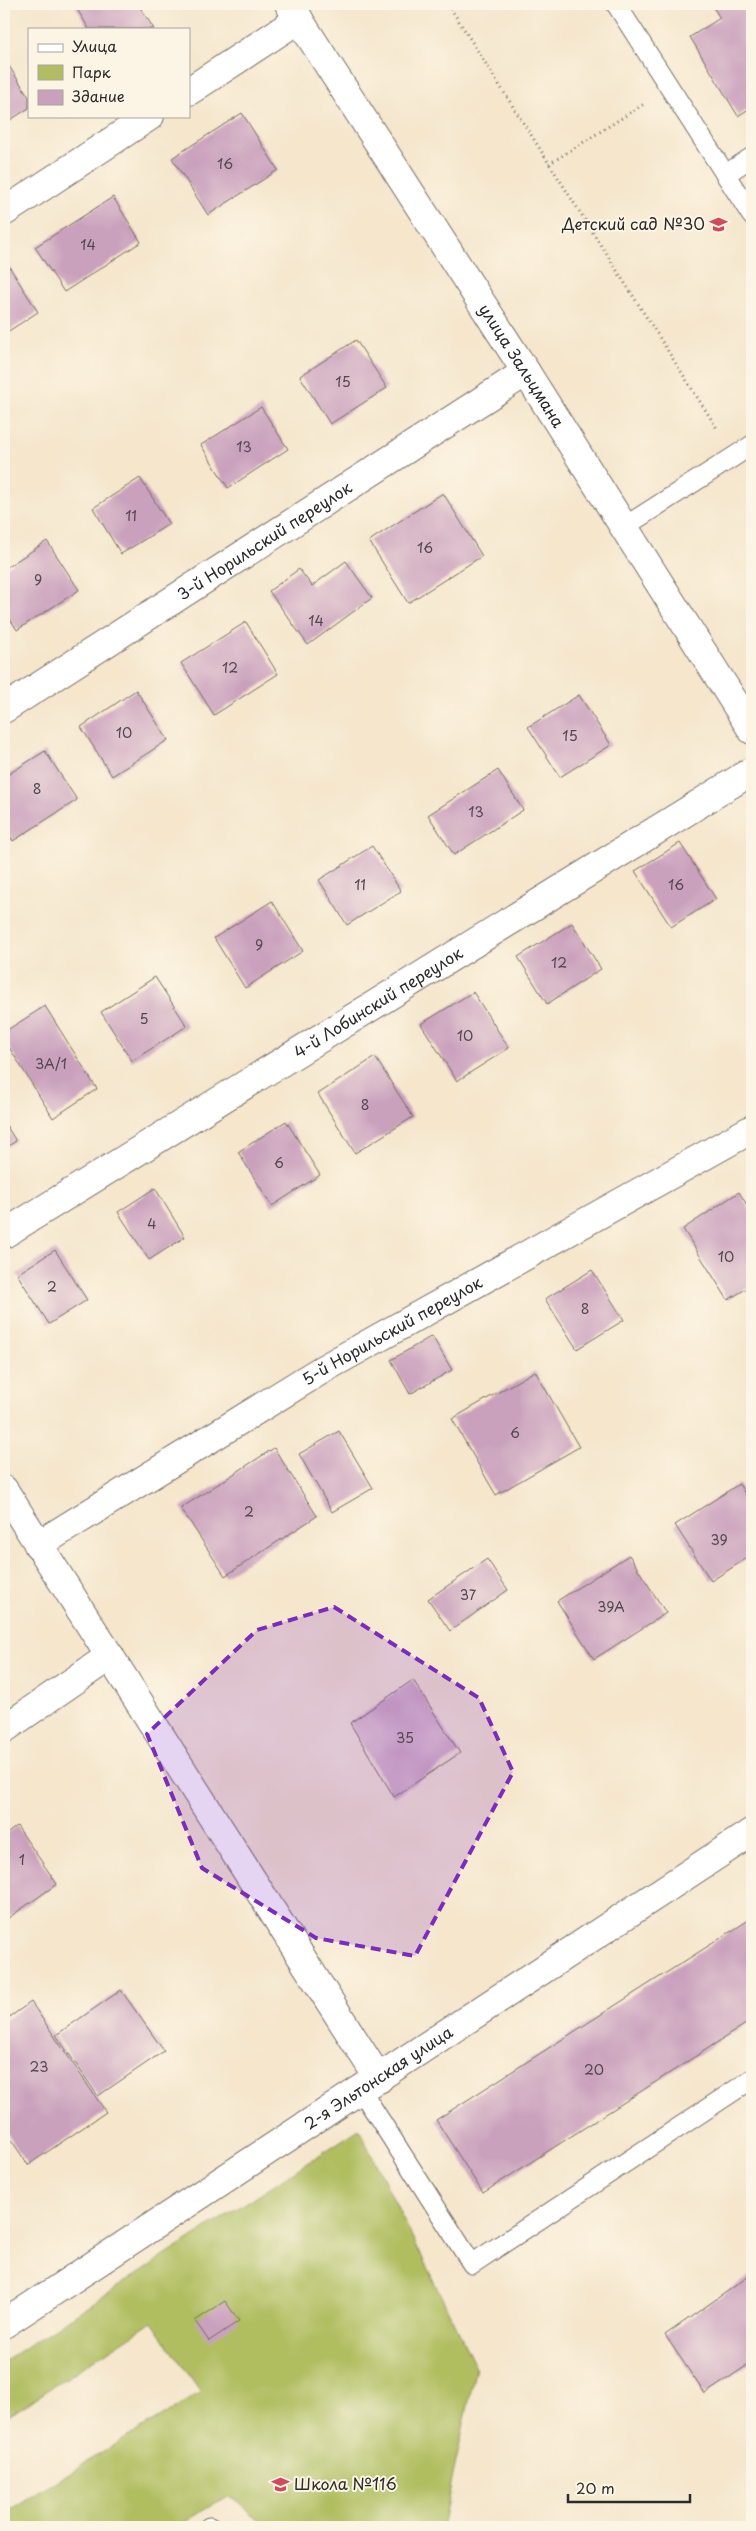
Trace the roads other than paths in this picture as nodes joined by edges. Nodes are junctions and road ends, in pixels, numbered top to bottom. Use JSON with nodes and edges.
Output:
{"nodes":[{"id":1,"x":616,"y":4,"type":"edge"},
{"id":2,"x":294,"y":12,"type":"edge"},
{"id":3,"x":190,"y":90,"type":"edge"},
{"id":4,"x":147,"y":118,"type":"edge"},
{"id":5,"x":752,"y":157,"type":"edge"},
{"id":6,"x":726,"y":174,"type":"junction"},
{"id":7,"x":4,"y":212,"type":"edge"},
{"id":8,"x":752,"y":216,"type":"edge"},
{"id":9,"x":526,"y":372,"type":"junction"},
{"id":10,"x":752,"y":445,"type":"edge"},
{"id":11,"x":624,"y":527,"type":"junction"},
{"id":12,"x":4,"y":709,"type":"edge"},
{"id":13,"x":752,"y":730,"type":"edge"},
{"id":14,"x":752,"y":771,"type":"edge"},
{"id":15,"x":752,"y":1129,"type":"edge"},
{"id":16,"x":4,"y":1234,"type":"edge"},
{"id":17,"x":4,"y":1490,"type":"edge"},
{"id":18,"x":38,"y":1544,"type":"junction"},
{"id":19,"x":110,"y":1656,"type":"junction"},
{"id":20,"x":4,"y":1729,"type":"edge"},
{"id":21,"x":752,"y":1832,"type":"edge"},
{"id":22,"x":752,"y":2079,"type":"edge"},
{"id":23,"x":370,"y":2084,"type":"junction"},
{"id":24,"x":4,"y":2324,"type":"edge"}],
"edges":[{"from":1,"to":6,"type":"lane"},
{"from":2,"to":3,"type":"street"},
{"from":2,"to":9,"type":"street","name":"улица Зальцмана"},
{"from":4,"to":7,"type":"street"},
{"from":5,"to":6,"type":"lane"},
{"from":6,"to":8,"type":"lane"},
{"from":9,"to":11,"type":"street","name":"улица Зальцмана"},
{"from":9,"to":12,"type":"street","name":"3-й Норильский переулок"},
{"from":10,"to":11,"type":"lane"},
{"from":11,"to":13,"type":"street","name":"улица Зальцмана"},
{"from":14,"to":16,"type":"street","name":"4-й Лобинский переулок"},
{"from":15,"to":18,"type":"street","name":"5-й Норильский переулок"},
{"from":17,"to":18,"type":"street"},
{"from":18,"to":19,"type":"street"},
{"from":19,"to":20,"type":"street"},
{"from":19,"to":23,"type":"street"},
{"from":21,"to":23,"type":"street","name":"2-я Эльтонская улица"},
{"from":22,"to":23,"type":"lane"},
{"from":23,"to":24,"type":"street","name":"2-я Эльтонская улица"}]}
